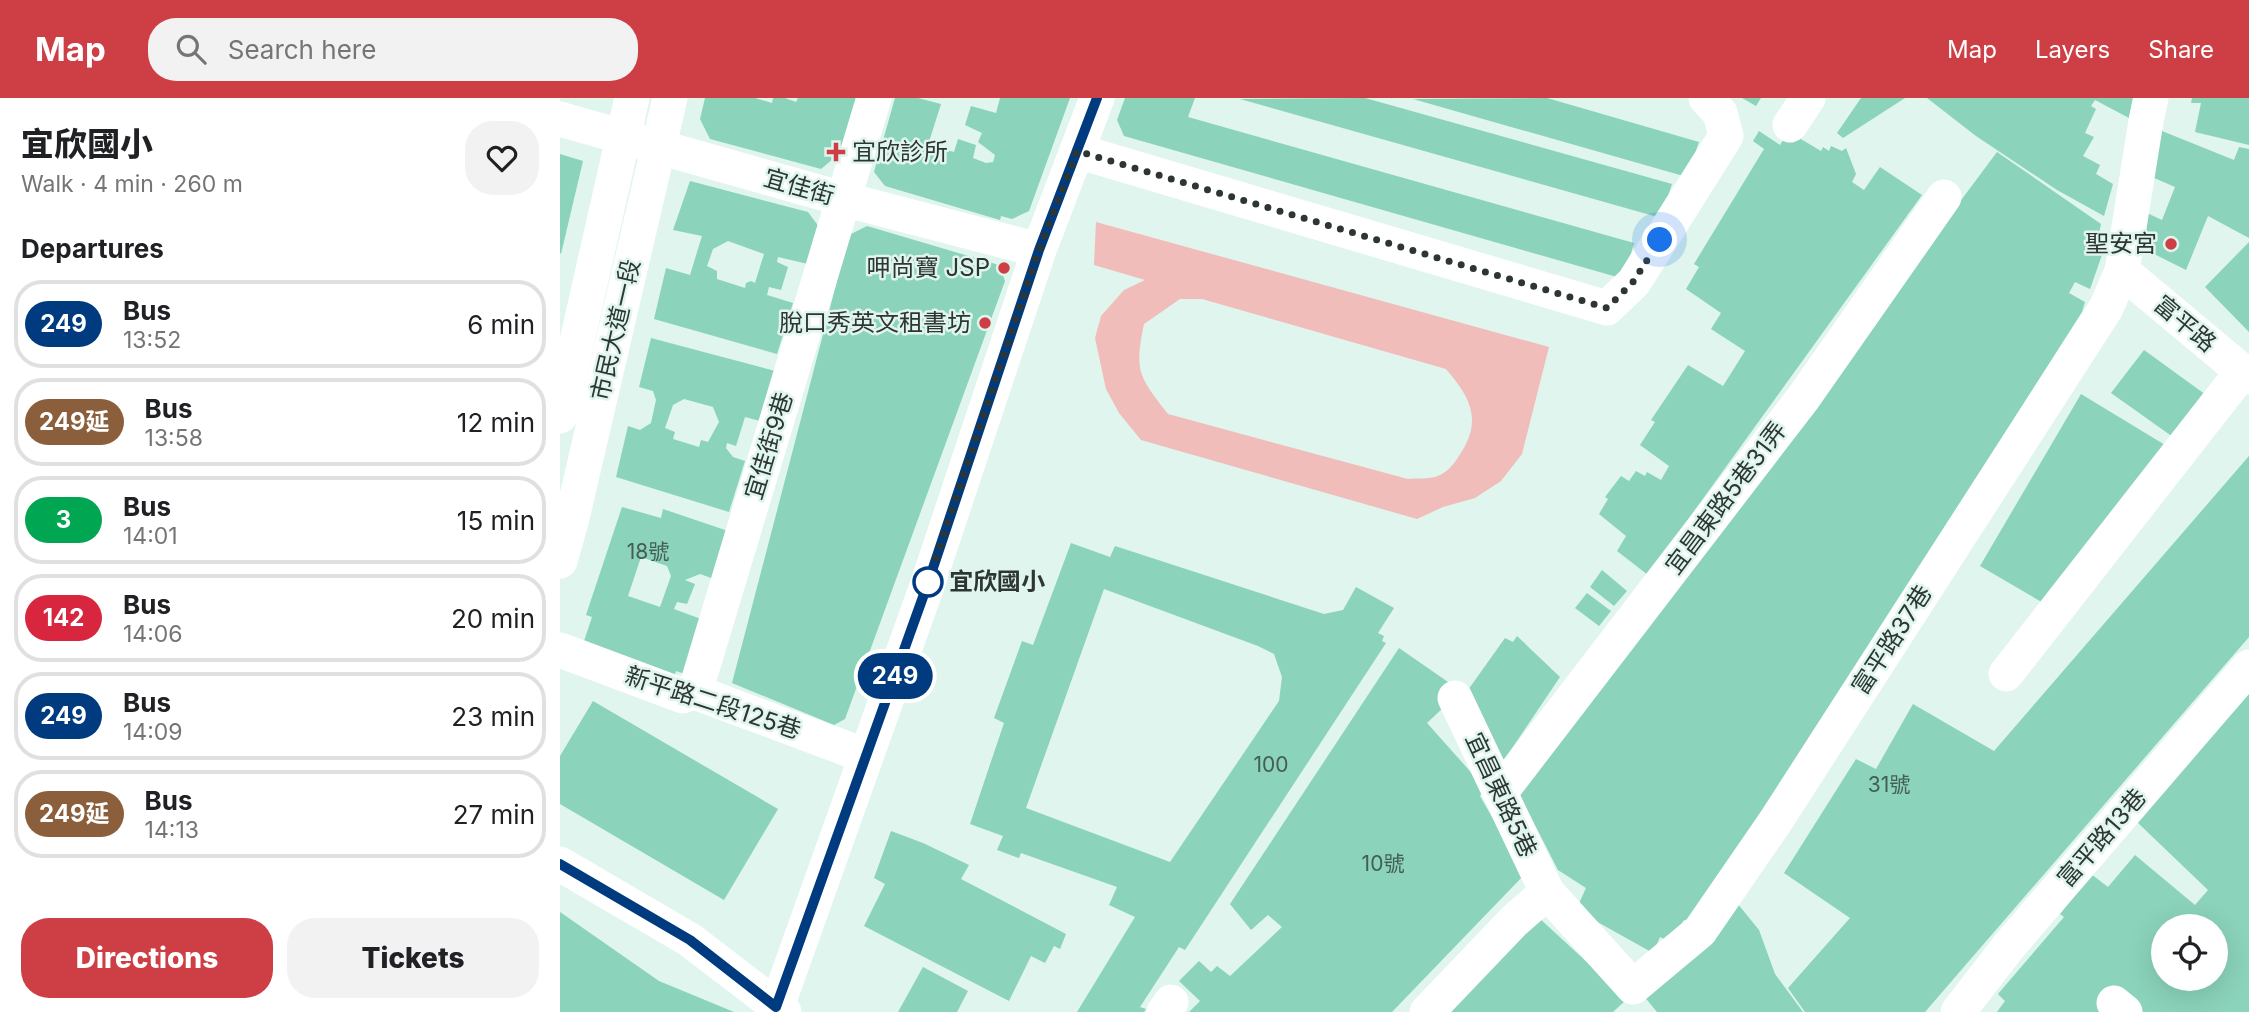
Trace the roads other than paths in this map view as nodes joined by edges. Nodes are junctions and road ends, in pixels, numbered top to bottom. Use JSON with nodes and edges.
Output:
{"nodes":[{"id":1,"x":632,"y":98,"type":"edge"},
{"id":2,"x":670,"y":98,"type":"edge"},
{"id":3,"x":874,"y":98,"type":"edge"},
{"id":4,"x":1097,"y":98,"type":"edge"},
{"id":5,"x":1706,"y":98,"type":"edge"},
{"id":6,"x":2151,"y":98,"type":"edge"},
{"id":7,"x":560,"y":119,"type":"edge"},
{"id":8,"x":623,"y":137,"type":"junction"},
{"id":9,"x":659,"y":147,"type":"junction"},
{"id":10,"x":1077,"y":151,"type":"junction"},
{"id":11,"x":1944,"y":197,"type":"dead end"},
{"id":12,"x":843,"y":200,"type":"junction"},
{"id":13,"x":1039,"y":250,"type":"junction"},
{"id":14,"x":2122,"y":271,"type":"junction"},
{"id":15,"x":2245,"y":374,"type":"edge"},
{"id":16,"x":560,"y":416,"type":"edge"},
{"id":17,"x":560,"y":561,"type":"edge"},
{"id":18,"x":560,"y":650,"type":"edge"},
{"id":19,"x":2249,"y":667,"type":"edge"},
{"id":20,"x":2006,"y":674,"type":"dead end"},
{"id":21,"x":695,"y":692,"type":"junction"},
{"id":22,"x":1455,"y":698,"type":"dead end"},
{"id":23,"x":866,"y":756,"type":"junction"},
{"id":24,"x":1500,"y":793,"type":"junction"},
{"id":25,"x":560,"y":864,"type":"edge"},
{"id":26,"x":1547,"y":892,"type":"junction"},
{"id":27,"x":1634,"y":1000,"type":"edge"},
{"id":28,"x":778,"y":1010,"type":"edge"},
{"id":29,"x":1427,"y":1012,"type":"edge"},
{"id":30,"x":1958,"y":1012,"type":"edge"}],
"edges":[{"from":1,"to":8,"type":"street","name":"市民大道一段"},
{"from":2,"to":9,"type":"street","name":"市民大道一段"},
{"from":3,"to":12,"type":"street","name":"宜佳街9巷"},
{"from":4,"to":10,"type":"street"},
{"from":5,"to":10,"type":"street"},
{"from":6,"to":14,"type":"street","name":"富平路37巷"},
{"from":7,"to":8,"type":"street","name":"宜佳街"},
{"from":8,"to":9,"type":"street","name":"宜佳街"},
{"from":8,"to":16,"type":"street","name":"市民大道一段"},
{"from":9,"to":12,"type":"street","name":"宜佳街"},
{"from":9,"to":17,"type":"street","name":"市民大道一段"},
{"from":10,"to":13,"type":"street"},
{"from":11,"to":24,"type":"street","name":"宜昌東路5巷31弄"},
{"from":12,"to":13,"type":"street","name":"宜佳街"},
{"from":12,"to":21,"type":"street","name":"宜佳街9巷"},
{"from":13,"to":23,"type":"street"},
{"from":14,"to":15,"type":"street","name":"富平路"},
{"from":14,"to":27,"type":"street","name":"富平路37巷"},
{"from":15,"to":20,"type":"street"},
{"from":18,"to":21,"type":"street","name":"新平路二段125巷"},
{"from":19,"to":30,"type":"street","name":"富平路13巷"},
{"from":21,"to":23,"type":"street","name":"新平路二段125巷"},
{"from":22,"to":24,"type":"street","name":"宜昌東路5巷"},
{"from":23,"to":28,"type":"street"},
{"from":24,"to":26,"type":"street","name":"宜昌東路5巷"},
{"from":25,"to":28,"type":"street"},
{"from":26,"to":27,"type":"street","name":"宜昌東路5巷"},
{"from":26,"to":29,"type":"street"}]}
